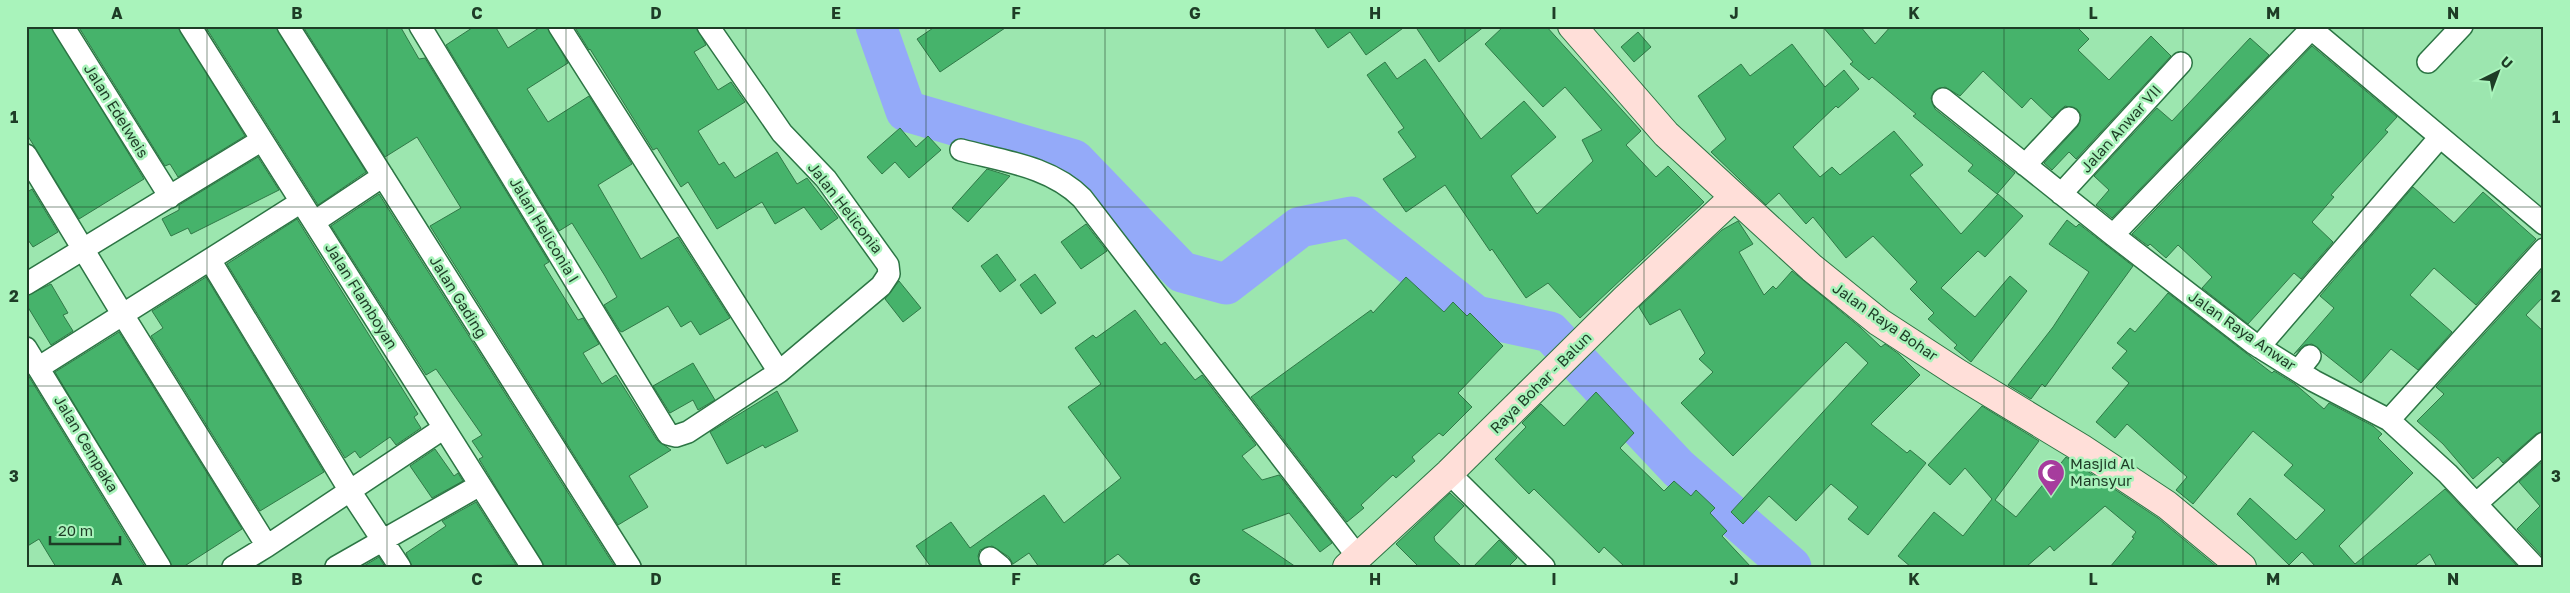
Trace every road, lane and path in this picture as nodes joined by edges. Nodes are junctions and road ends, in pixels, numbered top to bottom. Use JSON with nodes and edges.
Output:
{"nodes":[{"id":1,"x":63,"y":26,"type":"edge"},
{"id":2,"x":190,"y":26,"type":"edge"},
{"id":3,"x":288,"y":26,"type":"edge"},
{"id":4,"x":420,"y":26,"type":"edge"},
{"id":5,"x":559,"y":26,"type":"edge"},
{"id":6,"x":708,"y":26,"type":"edge"},
{"id":7,"x":1572,"y":26,"type":"edge"},
{"id":8,"x":2462,"y":26,"type":"edge"},
{"id":9,"x":2310,"y":28,"type":"edge"},
{"id":10,"x":2428,"y":62,"type":"dead end"},
{"id":11,"x":2181,"y":63,"type":"dead end"},
{"id":12,"x":1943,"y":99,"type":"dead end"},
{"id":13,"x":2069,"y":118,"type":"dead end"},
{"id":14,"x":2440,"y":137,"type":"junction"},
{"id":15,"x":262,"y":140,"type":"junction"},
{"id":16,"x":961,"y":150,"type":"dead end"},
{"id":17,"x":26,"y":155,"type":"edge"},
{"id":18,"x":2025,"y":165,"type":"junction"},
{"id":19,"x":383,"y":176,"type":"junction"},
{"id":20,"x":2061,"y":194,"type":"junction"},
{"id":21,"x":170,"y":197,"type":"junction"},
{"id":22,"x":1733,"y":198,"type":"junction"},
{"id":23,"x":301,"y":202,"type":"junction"},
{"id":24,"x":314,"y":222,"type":"junction"},
{"id":25,"x":2544,"y":224,"type":"edge"},
{"id":26,"x":2113,"y":235,"type":"junction"},
{"id":27,"x":2544,"y":249,"type":"edge"},
{"id":28,"x":83,"y":250,"type":"junction"},
{"id":29,"x":210,"y":260,"type":"junction"},
{"id":30,"x":26,"y":284,"type":"edge"},
{"id":31,"x":123,"y":315,"type":"junction"},
{"id":32,"x":2259,"y":347,"type":"junction"},
{"id":33,"x":26,"y":348,"type":"edge"},
{"id":34,"x":38,"y":368,"type":"junction"},
{"id":35,"x":779,"y":372,"type":"junction"},
{"id":36,"x":2389,"y":420,"type":"junction"},
{"id":37,"x":444,"y":428,"type":"junction"},
{"id":38,"x":668,"y":434,"type":"joint"},
{"id":39,"x":2544,"y":443,"type":"edge"},
{"id":40,"x":1450,"y":473,"type":"junction"},
{"id":41,"x":480,"y":485,"type":"junction"},
{"id":42,"x":350,"y":491,"type":"junction"},
{"id":43,"x":2477,"y":503,"type":"junction"},
{"id":44,"x":383,"y":540,"type":"junction"},
{"id":45,"x":267,"y":546,"type":"junction"},
{"id":46,"x":1353,"y":562,"type":"edge"},
{"id":47,"x":160,"y":567,"type":"edge"},
{"id":48,"x":233,"y":567,"type":"edge"},
{"id":49,"x":336,"y":567,"type":"edge"},
{"id":50,"x":400,"y":567,"type":"edge"},
{"id":51,"x":532,"y":567,"type":"edge"},
{"id":52,"x":630,"y":567,"type":"edge"},
{"id":53,"x":1544,"y":567,"type":"edge"},
{"id":54,"x":2242,"y":567,"type":"edge"},
{"id":55,"x":2535,"y":567,"type":"edge"}],
"edges":[{"from":1,"to":21,"type":"street","name":"Jalan Edelweis"},
{"from":2,"to":15,"type":"street","name":"Jalan Flamboyan"},
{"from":3,"to":19,"type":"street","name":"Jalan Gading"},
{"from":4,"to":38,"type":"street","name":"Jalan Heliconia I"},
{"from":5,"to":35,"type":"street"},
{"from":6,"to":35,"type":"street","name":"Jalan Heliconia"},
{"from":7,"to":22,"type":"street","name":"Jalan Raya Bohar"},
{"from":8,"to":10,"type":"street"},
{"from":9,"to":14,"type":"street"},
{"from":9,"to":26,"type":"street"},
{"from":11,"to":20,"type":"street","name":"Jalan Anwar VII"},
{"from":12,"to":18,"type":"street","name":"Jalan Raya Anwar"},
{"from":13,"to":18,"type":"street"},
{"from":14,"to":25,"type":"street"},
{"from":14,"to":32,"type":"street"},
{"from":15,"to":21,"type":"street"},
{"from":15,"to":23,"type":"street","name":"Jalan Flamboyan"},
{"from":16,"to":46,"type":"street"},
{"from":17,"to":28,"type":"street"},
{"from":18,"to":20,"type":"street","name":"Jalan Raya Anwar"},
{"from":19,"to":24,"type":"street"},
{"from":19,"to":52,"type":"street","name":"Jalan Gading"},
{"from":20,"to":26,"type":"street","name":"Jalan Raya Anwar"},
{"from":21,"to":28,"type":"street"},
{"from":22,"to":40,"type":"street","name":"Raya Bohar - Balun"},
{"from":22,"to":54,"type":"street","name":"Jalan Raya Bohar"},
{"from":23,"to":24,"type":"street","name":"Jalan Flamboyan"},
{"from":23,"to":29,"type":"street"},
{"from":24,"to":37,"type":"street","name":"Jalan Flamboyan"},
{"from":26,"to":32,"type":"street","name":"Jalan Raya Anwar"},
{"from":27,"to":36,"type":"street"},
{"from":28,"to":30,"type":"street"},
{"from":28,"to":31,"type":"street"},
{"from":29,"to":31,"type":"street"},
{"from":29,"to":42,"type":"street"},
{"from":31,"to":34,"type":"street"},
{"from":31,"to":45,"type":"street"},
{"from":32,"to":36,"type":"street","name":"Jalan Raya Anwar"},
{"from":33,"to":34,"type":"street","name":"Jalan Cempaka"},
{"from":34,"to":47,"type":"street","name":"Jalan Cempaka"},
{"from":35,"to":38,"type":"street","name":"Jalan Heliconia"},
{"from":36,"to":43,"type":"street","name":"Jalan Raya Anwar"},
{"from":37,"to":41,"type":"street","name":"Jalan Flamboyan"},
{"from":37,"to":42,"type":"street"},
{"from":39,"to":43,"type":"street"},
{"from":40,"to":46,"type":"street","name":"Raya Bohar - Balun"},
{"from":40,"to":53,"type":"street"},
{"from":41,"to":44,"type":"street"},
{"from":41,"to":51,"type":"street","name":"Jalan Flamboyan"},
{"from":42,"to":44,"type":"street"},
{"from":42,"to":45,"type":"street"},
{"from":43,"to":55,"type":"street","name":"Jalan Raya Anwar"},
{"from":44,"to":49,"type":"street"},
{"from":44,"to":50,"type":"street"},
{"from":45,"to":48,"type":"street"}]}
